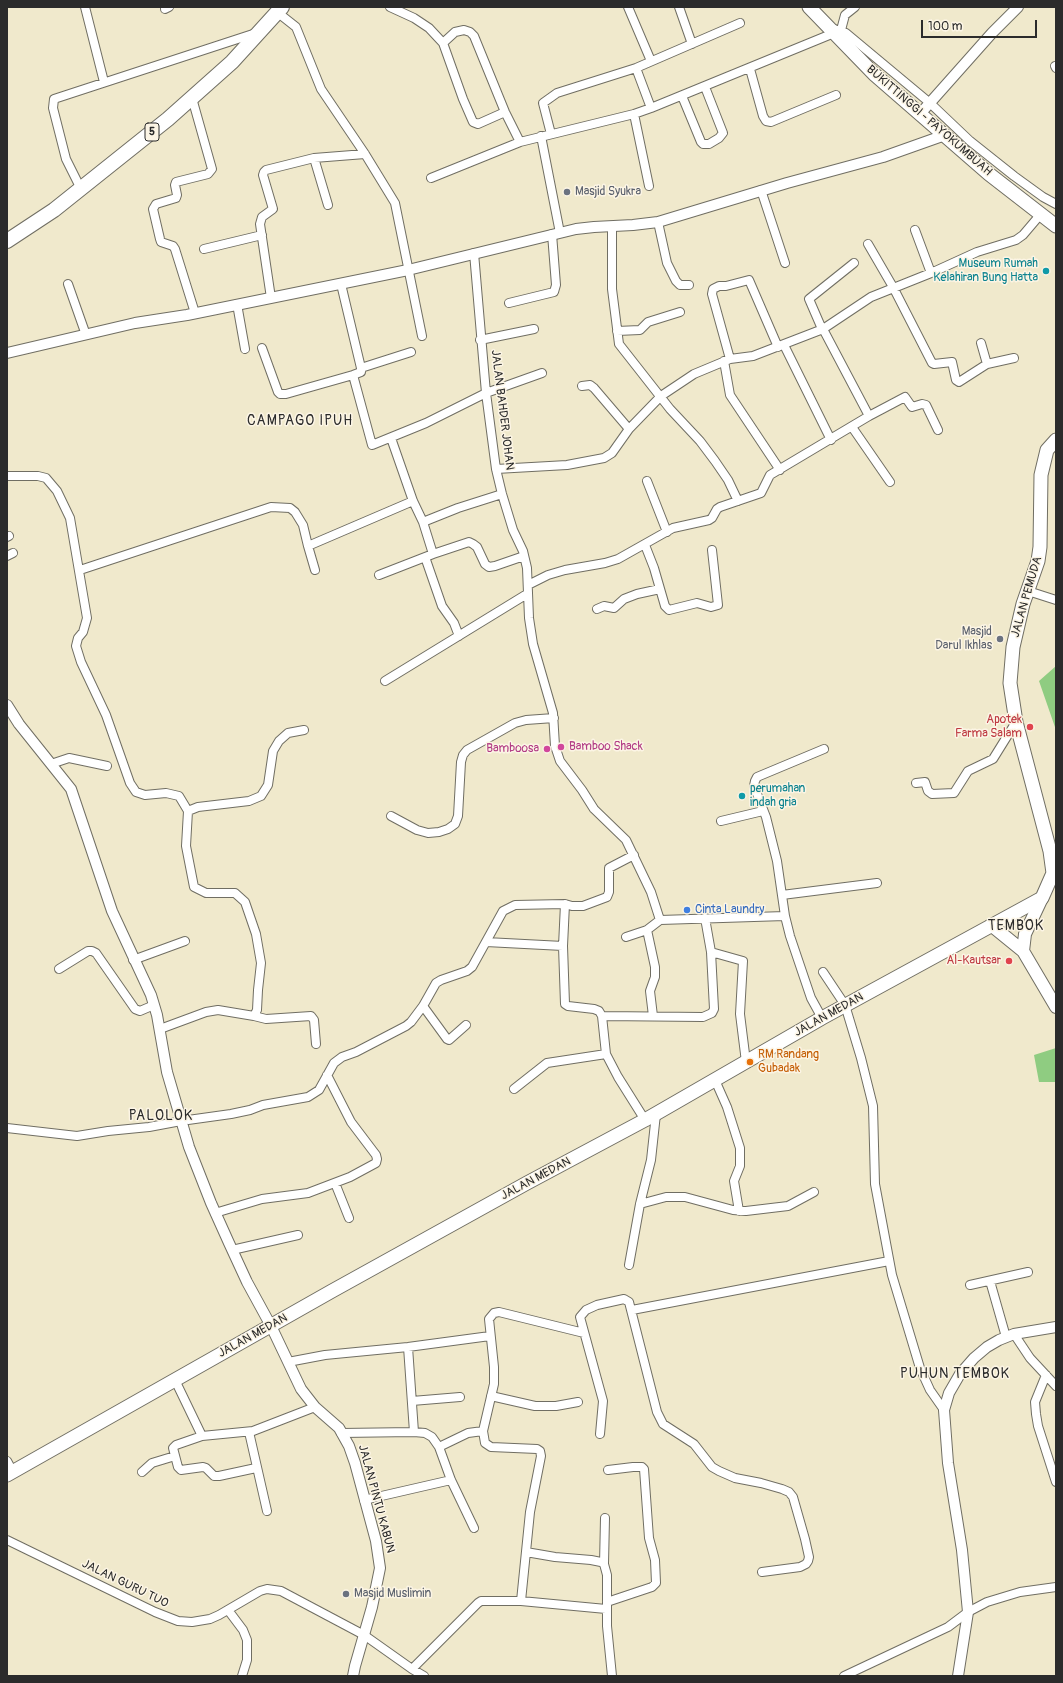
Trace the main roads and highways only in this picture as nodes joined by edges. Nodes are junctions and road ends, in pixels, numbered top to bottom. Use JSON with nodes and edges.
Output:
{"nodes":[{"id":1,"x":809,"y":7,"type":"edge"},
{"id":2,"x":280,"y":9,"type":"edge"},
{"id":3,"x":1056,"y":226,"type":"edge"},
{"id":4,"x":7,"y":241,"type":"edge"},
{"id":5,"x":1056,"y":440,"type":"edge"},
{"id":6,"x":1055,"y":873,"type":"edge"},
{"id":7,"x":1042,"y":898,"type":"junction"},
{"id":8,"x":991,"y":925,"type":"junction"},
{"id":9,"x":1023,"y":951,"type":"junction"},
{"id":10,"x":1056,"y":1007,"type":"edge"},
{"id":11,"x":9,"y":1469,"type":"edge"}],
"edges":[{"from":1,"to":3,"type":"main road","name":"BUKITTINGGI - PAYOKUMBUAH"},
{"from":2,"to":4,"type":"highway","number":"5"},
{"from":5,"to":6,"type":"main road","name":"JALAN PEMUDA"},
{"from":6,"to":7,"type":"main road"},
{"from":7,"to":8,"type":"main road","name":"JALAN MEDAN"},
{"from":7,"to":9,"type":"main road"},
{"from":8,"to":9,"type":"main road"},
{"from":8,"to":11,"type":"main road","name":"JALAN MEDAN"},
{"from":9,"to":10,"type":"main road"}]}
